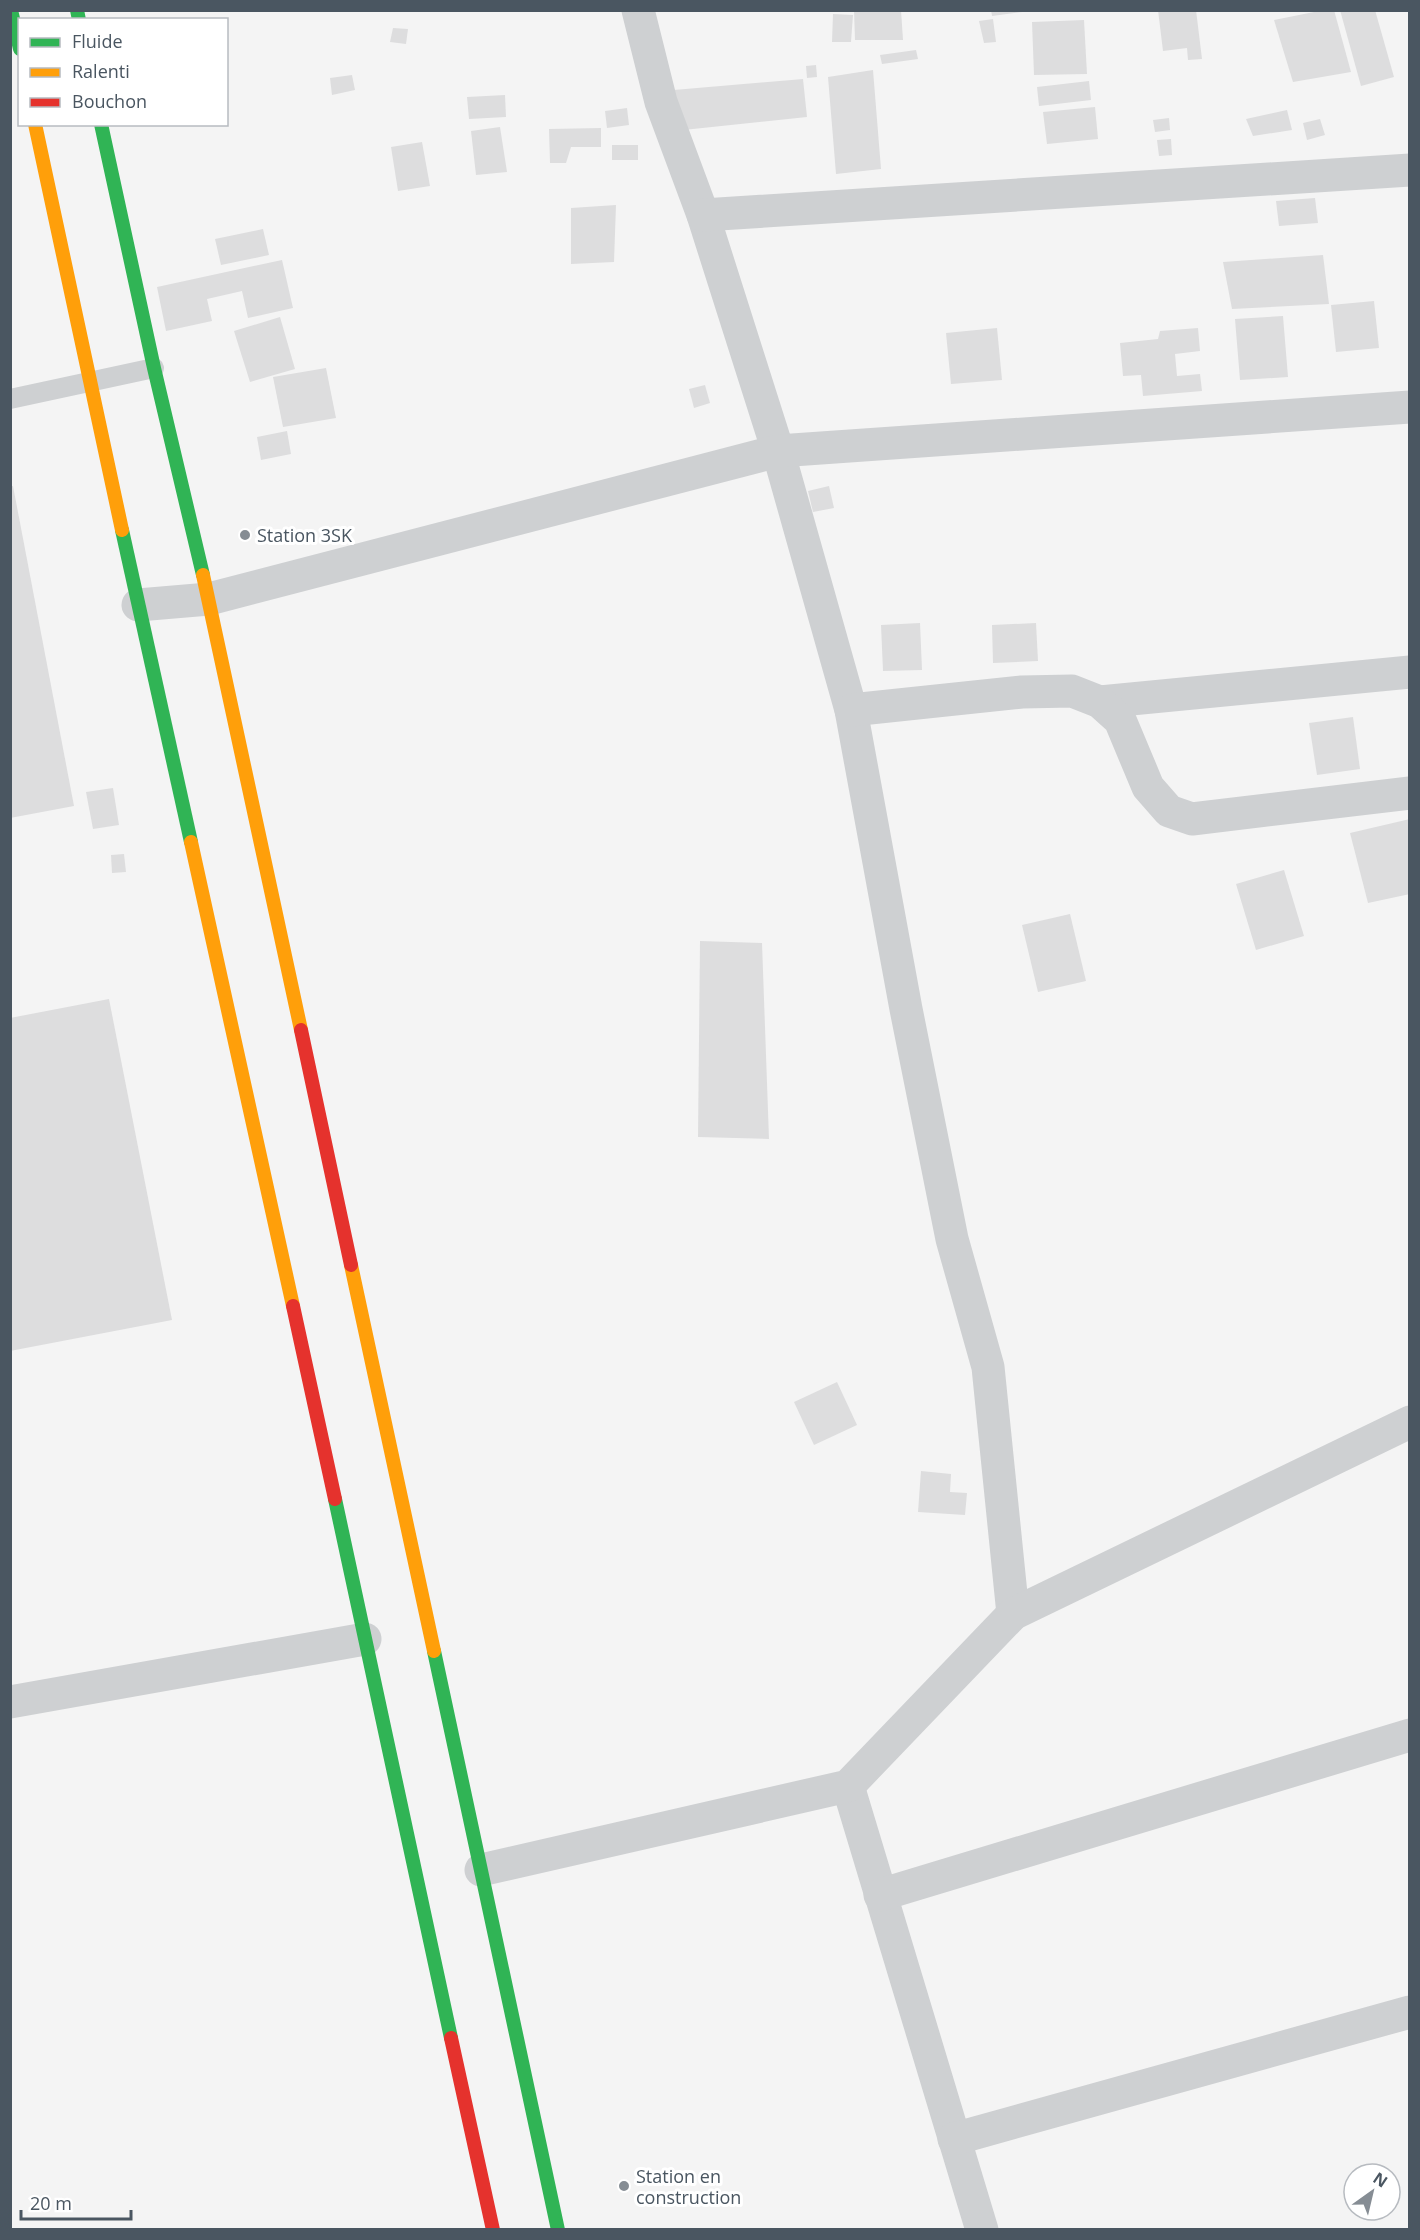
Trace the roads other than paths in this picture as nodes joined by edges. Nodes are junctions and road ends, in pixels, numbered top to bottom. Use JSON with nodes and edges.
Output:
{"nodes":[{"id":1,"x":11,"y":10,"type":"edge"},
{"id":2,"x":638,"y":10,"type":"edge"},
{"id":3,"x":18,"y":40,"type":"edge"},
{"id":4,"x":35,"y":126,"type":"edge"},
{"id":5,"x":101,"y":126,"type":"edge"},
{"id":6,"x":1410,"y":170,"type":"edge"},
{"id":7,"x":703,"y":215,"type":"junction"},
{"id":8,"x":154,"y":368,"type":"junction"},
{"id":9,"x":89,"y":382,"type":"junction"},
{"id":10,"x":10,"y":399,"type":"edge"},
{"id":11,"x":1410,"y":407,"type":"edge"},
{"id":12,"x":778,"y":451,"type":"junction"},
{"id":13,"x":209,"y":599,"type":"junction"},
{"id":14,"x":138,"y":605,"type":"junction"},
{"id":15,"x":1410,"y":672,"type":"edge"},
{"id":16,"x":1100,"y":702,"type":"junction"},
{"id":17,"x":850,"y":710,"type":"junction"},
{"id":18,"x":1410,"y":793,"type":"edge"},
{"id":19,"x":1410,"y":1422,"type":"edge"},
{"id":20,"x":1013,"y":1614,"type":"junction"},
{"id":21,"x":365,"y":1639,"type":"junction"},
{"id":22,"x":10,"y":1702,"type":"edge"},
{"id":23,"x":1410,"y":1735,"type":"edge"},
{"id":24,"x":848,"y":1786,"type":"junction"},
{"id":25,"x":481,"y":1870,"type":"junction"},
{"id":26,"x":880,"y":1894,"type":"junction"},
{"id":27,"x":1410,"y":2012,"type":"edge"},
{"id":28,"x":954,"y":2139,"type":"junction"},
{"id":29,"x":493,"y":2229,"type":"edge"},
{"id":30,"x":558,"y":2229,"type":"edge"},
{"id":31,"x":982,"y":2229,"type":"edge"}],
"edges":[{"from":1,"to":3,"type":"main road"},
{"from":2,"to":7,"type":"street"},
{"from":4,"to":9,"type":"main road"},
{"from":5,"to":8,"type":"main road"},
{"from":6,"to":7,"type":"street"},
{"from":7,"to":12,"type":"street"},
{"from":8,"to":9,"type":"lane"},
{"from":8,"to":13,"type":"main road"},
{"from":9,"to":10,"type":"lane"},
{"from":9,"to":14,"type":"main road"},
{"from":11,"to":12,"type":"street"},
{"from":12,"to":13,"type":"street"},
{"from":12,"to":17,"type":"street"},
{"from":13,"to":14,"type":"street"},
{"from":13,"to":25,"type":"main road"},
{"from":14,"to":21,"type":"main road"},
{"from":15,"to":16,"type":"street"},
{"from":16,"to":17,"type":"street"},
{"from":16,"to":18,"type":"street"},
{"from":17,"to":20,"type":"street"},
{"from":19,"to":20,"type":"street"},
{"from":20,"to":24,"type":"street"},
{"from":21,"to":22,"type":"street"},
{"from":21,"to":29,"type":"main road"},
{"from":23,"to":26,"type":"street"},
{"from":24,"to":25,"type":"street"},
{"from":24,"to":26,"type":"street"},
{"from":25,"to":30,"type":"main road"},
{"from":26,"to":28,"type":"street"},
{"from":27,"to":28,"type":"street"},
{"from":28,"to":31,"type":"street"}]}
